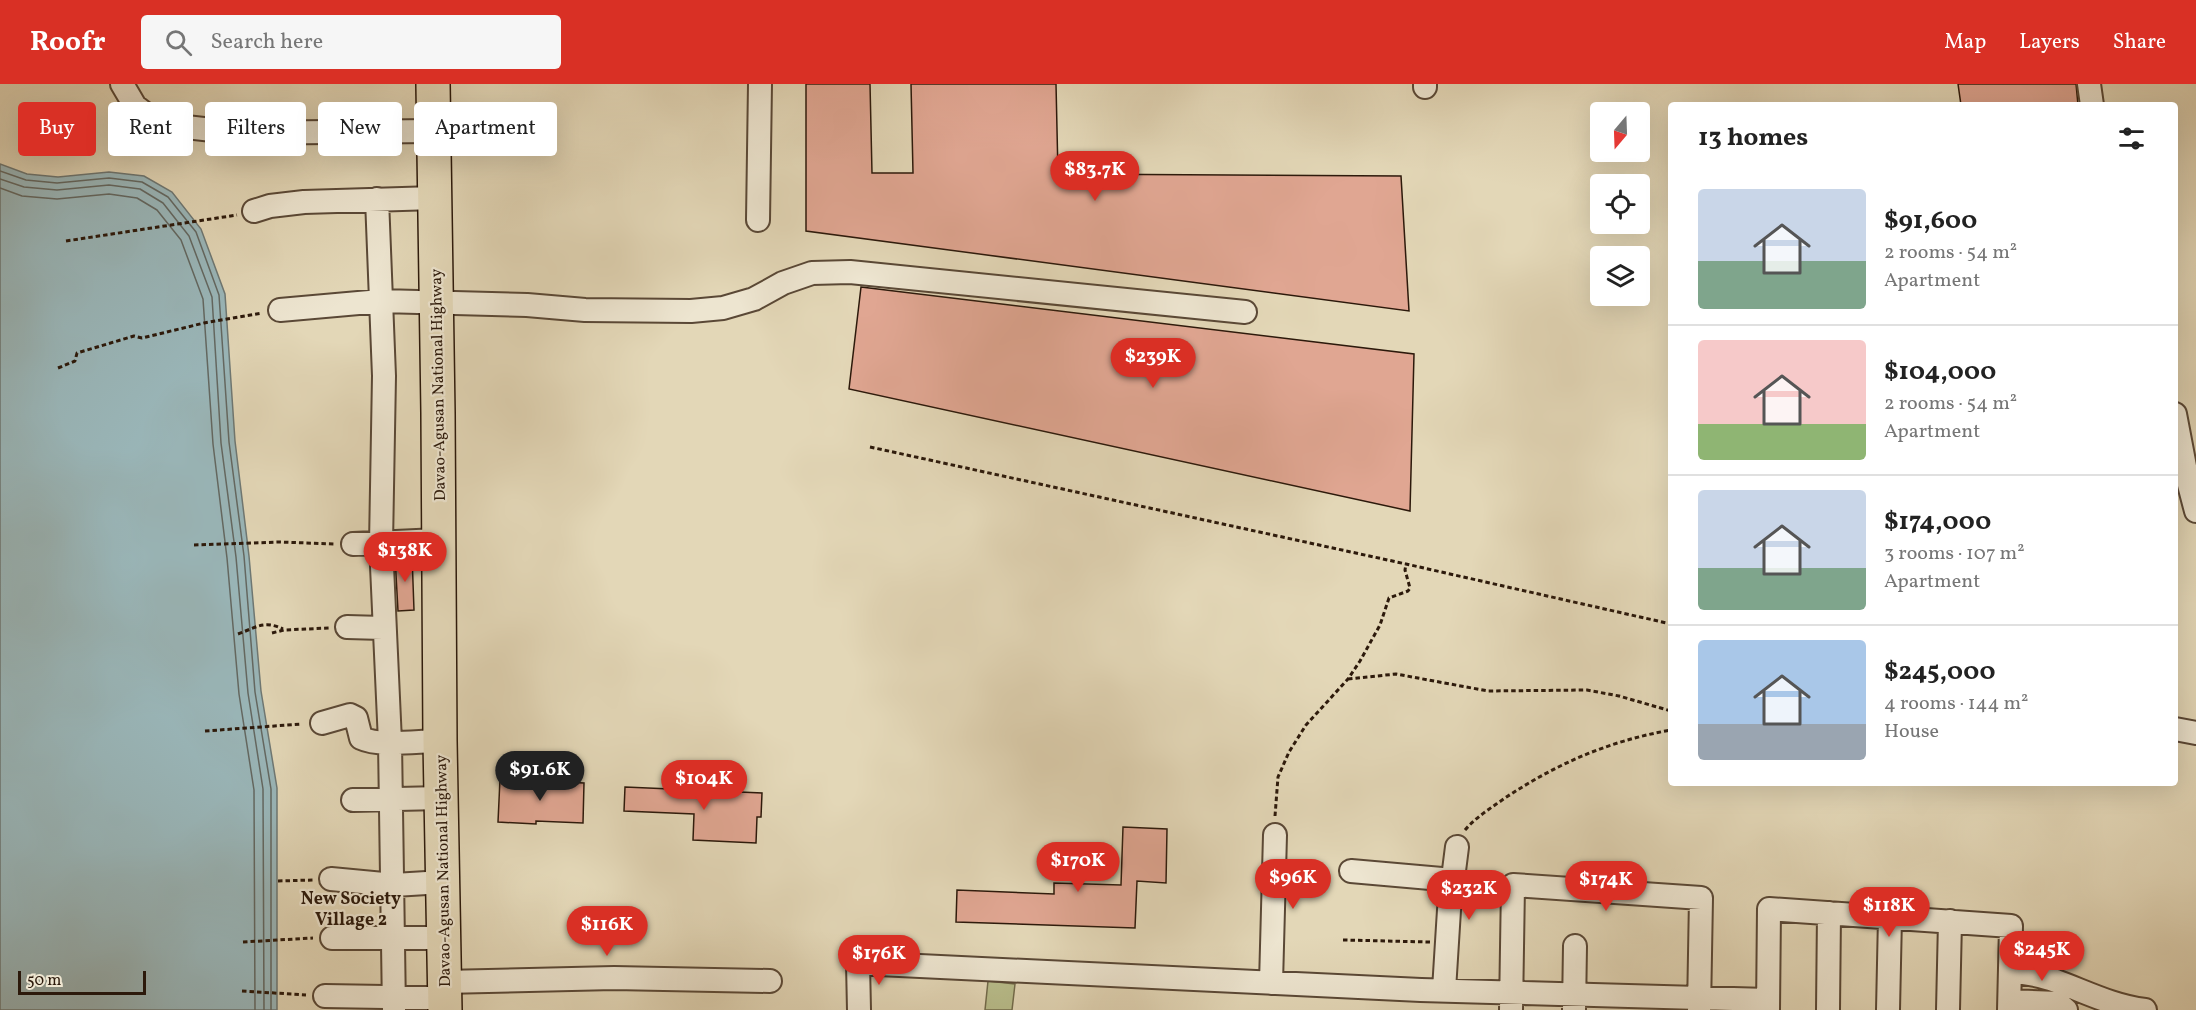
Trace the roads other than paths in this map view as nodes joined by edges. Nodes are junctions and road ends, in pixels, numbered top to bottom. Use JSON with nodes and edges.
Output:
{"nodes":[{"id":1,"x":122,"y":84,"type":"edge"},
{"id":2,"x":433,"y":84,"type":"edge"},
{"id":3,"x":760,"y":84,"type":"edge"},
{"id":4,"x":2089,"y":84,"type":"edge"},
{"id":5,"x":433,"y":102,"type":"edge"},
{"id":6,"x":2092,"y":102,"type":"edge"},
{"id":7,"x":414,"y":131,"type":"edge"},
{"id":8,"x":434,"y":156,"type":"edge"},
{"id":9,"x":435,"y":198,"type":"junction"},
{"id":10,"x":377,"y":199,"type":"junction"},
{"id":11,"x":254,"y":211,"type":"road end"},
{"id":12,"x":758,"y":220,"type":"dead end"},
{"id":13,"x":381,"y":302,"type":"junction"},
{"id":14,"x":436,"y":303,"type":"junction"},
{"id":15,"x":280,"y":310,"type":"road end"},
{"id":16,"x":1245,"y":312,"type":"dead end"},
{"id":17,"x":2178,"y":430,"type":"edge"},
{"id":18,"x":2196,"y":511,"type":"edge"},
{"id":19,"x":438,"y":540,"type":"junction"},
{"id":20,"x":381,"y":543,"type":"junction"},
{"id":21,"x":352,"y":544,"type":"road end"},
{"id":22,"x":347,"y":627,"type":"road end"},
{"id":23,"x":383,"y":628,"type":"junction"},
{"id":24,"x":322,"y":723,"type":"road end"},
{"id":25,"x":2178,"y":730,"type":"edge"},
{"id":26,"x":2196,"y":733,"type":"edge"},
{"id":27,"x":440,"y":741,"type":"junction"},
{"id":28,"x":390,"y":742,"type":"junction"},
{"id":29,"x":441,"y":798,"type":"junction"},
{"id":30,"x":353,"y":800,"type":"dead end"},
{"id":31,"x":390,"y":800,"type":"junction"},
{"id":32,"x":1275,"y":835,"type":"road end"},
{"id":33,"x":1457,"y":848,"type":"road end"},
{"id":34,"x":1351,"y":871,"type":"dead end"},
{"id":35,"x":331,"y":879,"type":"road end"},
{"id":36,"x":1453,"y":880,"type":"junction"},
{"id":37,"x":443,"y":882,"type":"junction"},
{"id":38,"x":394,"y":885,"type":"junction"},
{"id":39,"x":1829,"y":913,"type":"junction"},
{"id":40,"x":1890,"y":917,"type":"junction"},
{"id":41,"x":1950,"y":921,"type":"junction"},
{"id":42,"x":332,"y":938,"type":"road end"},
{"id":43,"x":444,"y":938,"type":"junction"},
{"id":44,"x":393,"y":939,"type":"junction"},
{"id":45,"x":1575,"y":946,"type":"dead end"},
{"id":46,"x":2010,"y":971,"type":"junction"},
{"id":47,"x":770,"y":981,"type":"dead end"},
{"id":48,"x":1271,"y":983,"type":"junction"},
{"id":49,"x":1444,"y":990,"type":"junction"},
{"id":50,"x":325,"y":996,"type":"road end"},
{"id":51,"x":445,"y":997,"type":"edge"},
{"id":52,"x":1419,"y":1000,"type":"edge"},
{"id":53,"x":1511,"y":1002,"type":"edge"},
{"id":54,"x":1574,"y":1003,"type":"edge"},
{"id":55,"x":395,"y":1004,"type":"edge"},
{"id":56,"x":1699,"y":1004,"type":"edge"},
{"id":57,"x":1768,"y":1005,"type":"edge"},
{"id":58,"x":2009,"y":1006,"type":"edge"},
{"id":59,"x":859,"y":1010,"type":"edge"},
{"id":60,"x":1828,"y":1010,"type":"edge"},
{"id":61,"x":1888,"y":1010,"type":"edge"},
{"id":62,"x":1948,"y":1010,"type":"edge"},
{"id":63,"x":2066,"y":1010,"type":"edge"},
{"id":64,"x":2145,"y":1010,"type":"edge"}],
"edges":[{"from":1,"to":7,"type":"street"},
{"from":2,"to":5,"type":"highway","name":"Davao-Agusan National Highway"},
{"from":3,"to":12,"type":"street"},
{"from":4,"to":6,"type":"street"},
{"from":8,"to":9,"type":"highway","name":"Davao-Agusan National Highway"},
{"from":9,"to":10,"type":"street"},
{"from":9,"to":14,"type":"highway","name":"Davao-Agusan National Highway"},
{"from":10,"to":11,"type":"street"},
{"from":10,"to":13,"type":"street"},
{"from":13,"to":14,"type":"street"},
{"from":13,"to":15,"type":"street"},
{"from":13,"to":20,"type":"street"},
{"from":14,"to":16,"type":"street"},
{"from":14,"to":19,"type":"highway","name":"Davao-Agusan National Highway"},
{"from":17,"to":18,"type":"street"},
{"from":19,"to":20,"type":"street"},
{"from":19,"to":27,"type":"highway","name":"Davao-Agusan National Highway"},
{"from":20,"to":21,"type":"street"},
{"from":20,"to":23,"type":"street"},
{"from":22,"to":23,"type":"street"},
{"from":23,"to":28,"type":"street"},
{"from":24,"to":28,"type":"street"},
{"from":25,"to":26,"type":"street"},
{"from":27,"to":28,"type":"street"},
{"from":27,"to":29,"type":"highway","name":"Davao-Agusan National Highway"},
{"from":28,"to":31,"type":"street"},
{"from":29,"to":31,"type":"street"},
{"from":29,"to":37,"type":"highway","name":"Davao-Agusan National Highway"},
{"from":30,"to":31,"type":"street"},
{"from":31,"to":38,"type":"street"},
{"from":32,"to":48,"type":"street"},
{"from":33,"to":36,"type":"street"},
{"from":34,"to":36,"type":"street"},
{"from":35,"to":38,"type":"street"},
{"from":36,"to":49,"type":"street"},
{"from":37,"to":38,"type":"street"},
{"from":37,"to":43,"type":"highway","name":"Davao-Agusan National Highway"},
{"from":38,"to":44,"type":"street"},
{"from":39,"to":40,"type":"street"},
{"from":39,"to":57,"type":"street"},
{"from":39,"to":60,"type":"street"},
{"from":40,"to":41,"type":"street"},
{"from":40,"to":61,"type":"street"},
{"from":41,"to":46,"type":"street"},
{"from":41,"to":62,"type":"street"},
{"from":42,"to":44,"type":"street"},
{"from":43,"to":44,"type":"street"},
{"from":43,"to":51,"type":"highway","name":"Davao-Agusan National Highway"},
{"from":44,"to":55,"type":"street"},
{"from":45,"to":54,"type":"street"},
{"from":46,"to":58,"type":"street"},
{"from":46,"to":64,"type":"street"},
{"from":47,"to":51,"type":"street"},
{"from":48,"to":52,"type":"street"},
{"from":48,"to":59,"type":"street"},
{"from":49,"to":52,"type":"street"},
{"from":49,"to":53,"type":"street"},
{"from":50,"to":55,"type":"street"},
{"from":51,"to":55,"type":"street"},
{"from":53,"to":54,"type":"street"},
{"from":53,"to":56,"type":"street"},
{"from":54,"to":56,"type":"street"},
{"from":56,"to":57,"type":"street"},
{"from":58,"to":63,"type":"street"}]}
